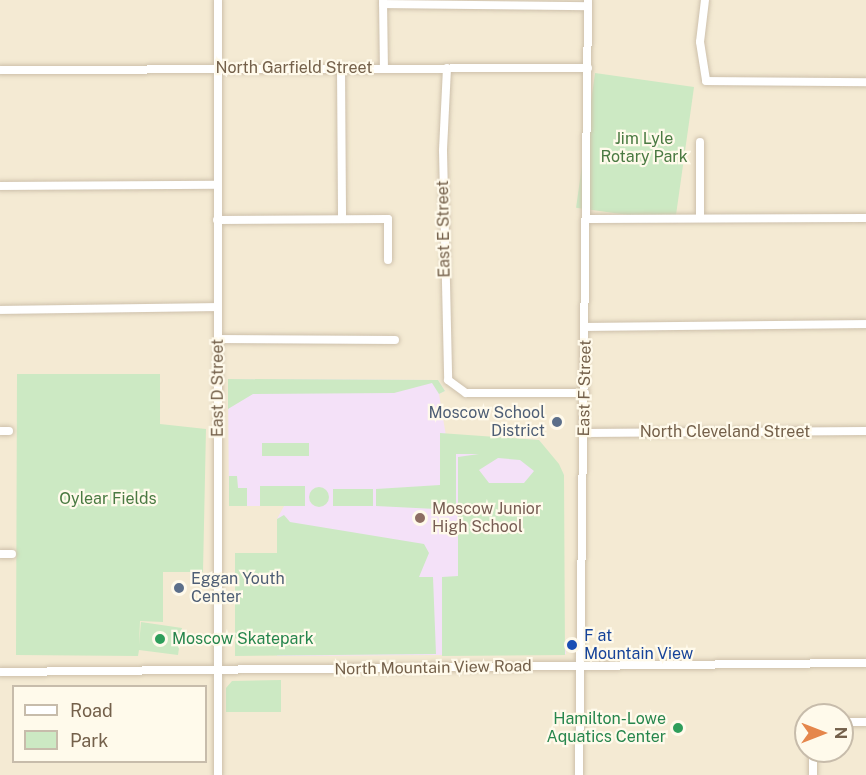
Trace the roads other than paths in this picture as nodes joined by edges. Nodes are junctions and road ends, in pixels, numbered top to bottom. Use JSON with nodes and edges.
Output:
{"nodes":[{"id":1,"x":218,"y":0,"type":"edge"},
{"id":2,"x":705,"y":0,"type":"edge"},
{"id":3,"x":383,"y":2,"type":"edge"},
{"id":4,"x":588,"y":3,"type":"edge"},
{"id":5,"x":218,"y":68,"type":"junction"},
{"id":6,"x":341,"y":68,"type":"junction"},
{"id":7,"x":384,"y":68,"type":"junction"},
{"id":8,"x":447,"y":68,"type":"junction"},
{"id":9,"x":588,"y":69,"type":"junction"},
{"id":10,"x":0,"y":70,"type":"edge"},
{"id":11,"x":866,"y":82,"type":"edge"},
{"id":12,"x":700,"y":142,"type":"dead end"},
{"id":13,"x":217,"y":185,"type":"junction"},
{"id":14,"x":0,"y":186,"type":"edge"},
{"id":15,"x":700,"y":218,"type":"junction"},
{"id":16,"x":866,"y":218,"type":"edge"},
{"id":17,"x":342,"y":219,"type":"junction"},
{"id":18,"x":588,"y":219,"type":"junction"},
{"id":19,"x":217,"y":220,"type":"junction"},
{"id":20,"x":388,"y":260,"type":"dead end"},
{"id":21,"x":217,"y":307,"type":"junction"},
{"id":22,"x":0,"y":310,"type":"edge"},
{"id":23,"x":866,"y":324,"type":"edge"},
{"id":24,"x":586,"y":327,"type":"junction"},
{"id":25,"x":218,"y":339,"type":"junction"},
{"id":26,"x":395,"y":340,"type":"dead end"},
{"id":27,"x":585,"y":393,"type":"junction"},
{"id":28,"x":866,"y":431,"type":"edge"},
{"id":29,"x":584,"y":433,"type":"junction"},
{"id":30,"x":0,"y":554,"type":"edge"},
{"id":31,"x":12,"y":554,"type":"dead end"},
{"id":32,"x":866,"y":663,"type":"edge"},
{"id":33,"x":579,"y":666,"type":"junction"},
{"id":34,"x":218,"y":671,"type":"junction"},
{"id":35,"x":0,"y":672,"type":"edge"},
{"id":36,"x":218,"y":775,"type":"edge"},
{"id":37,"x":579,"y":775,"type":"edge"}],
"edges":[{"from":1,"to":5,"type":"street","name":"East D Street"},
{"from":2,"to":11,"type":"street"},
{"from":3,"to":4,"type":"street"},
{"from":3,"to":7,"type":"street"},
{"from":4,"to":9,"type":"street","name":"East F Street"},
{"from":5,"to":6,"type":"street","name":"North Garfield Street"},
{"from":5,"to":10,"type":"street","name":"North Garfield Street"},
{"from":5,"to":13,"type":"street","name":"East D Street"},
{"from":6,"to":7,"type":"street","name":"North Garfield Street"},
{"from":6,"to":17,"type":"street"},
{"from":7,"to":8,"type":"street","name":"North Garfield Street"},
{"from":8,"to":9,"type":"street","name":"North Garfield Street"},
{"from":8,"to":27,"type":"street","name":"East E Street"},
{"from":9,"to":18,"type":"street","name":"East F Street"},
{"from":12,"to":15,"type":"street"},
{"from":13,"to":14,"type":"street"},
{"from":13,"to":19,"type":"street","name":"East D Street"},
{"from":15,"to":16,"type":"street"},
{"from":15,"to":18,"type":"street"},
{"from":17,"to":19,"type":"street"},
{"from":17,"to":20,"type":"street"},
{"from":18,"to":24,"type":"street","name":"East F Street"},
{"from":19,"to":21,"type":"street","name":"East D Street"},
{"from":21,"to":22,"type":"street"},
{"from":21,"to":25,"type":"street","name":"East D Street"},
{"from":23,"to":24,"type":"street"},
{"from":24,"to":27,"type":"street","name":"East F Street"},
{"from":25,"to":26,"type":"street"},
{"from":25,"to":34,"type":"street","name":"East D Street"},
{"from":27,"to":29,"type":"street","name":"East F Street"},
{"from":28,"to":29,"type":"street","name":"North Cleveland Street"},
{"from":29,"to":33,"type":"street","name":"East F Street"},
{"from":30,"to":31,"type":"street"},
{"from":32,"to":33,"type":"street","name":"North Mountain View Road"},
{"from":33,"to":34,"type":"street","name":"North Mountain View Road"},
{"from":33,"to":37,"type":"street","name":"East F Street"},
{"from":34,"to":35,"type":"street","name":"North Mountain View Road"},
{"from":34,"to":36,"type":"street","name":"East D Street"}]}
